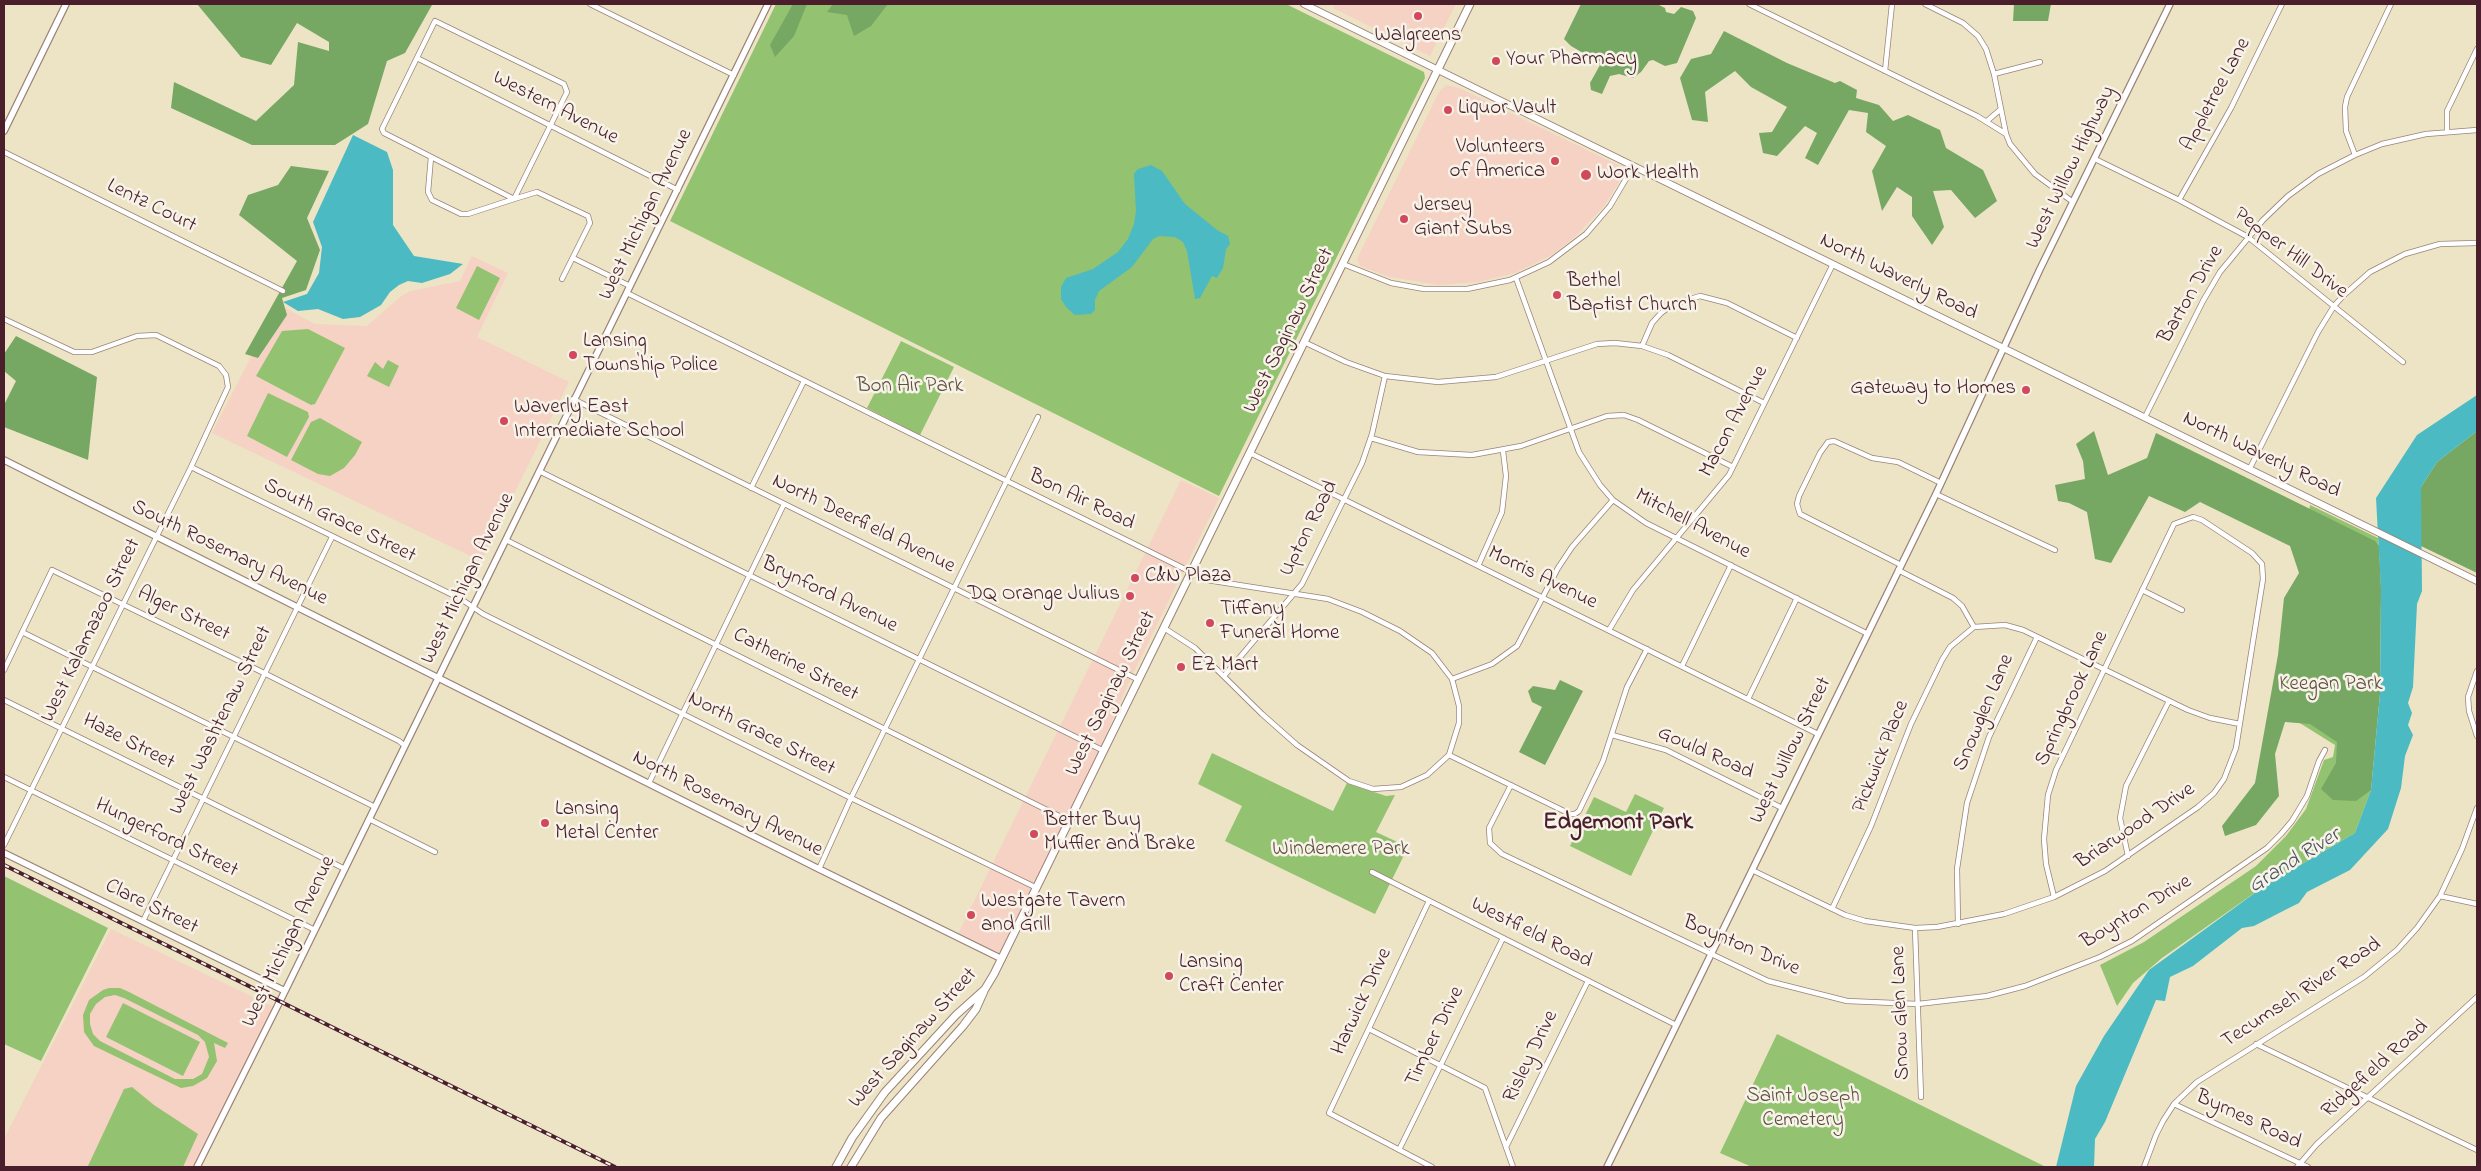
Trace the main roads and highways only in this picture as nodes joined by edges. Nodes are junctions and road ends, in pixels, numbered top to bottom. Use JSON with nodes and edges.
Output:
{"nodes":[{"id":1,"x":1304,"y":4,"type":"edge"},
{"id":2,"x":1470,"y":4,"type":"edge"},
{"id":3,"x":1438,"y":70,"type":"junction"},
{"id":4,"x":2477,"y":581,"type":"edge"},
{"id":5,"x":985,"y":989,"type":"junction"},
{"id":6,"x":836,"y":1167,"type":"edge"},
{"id":7,"x":851,"y":1167,"type":"edge"}],
"edges":[{"from":1,"to":3,"type":"main road","name":"North Waverly Road"},
{"from":2,"to":3,"type":"main road","name":"West Saginaw Street"},
{"from":3,"to":4,"type":"main road","name":"North Waverly Road"},
{"from":3,"to":5,"type":"main road","name":"West Saginaw Street"},
{"from":5,"to":6,"type":"main road","name":"West Saginaw Street"},
{"from":5,"to":7,"type":"main road"}]}
